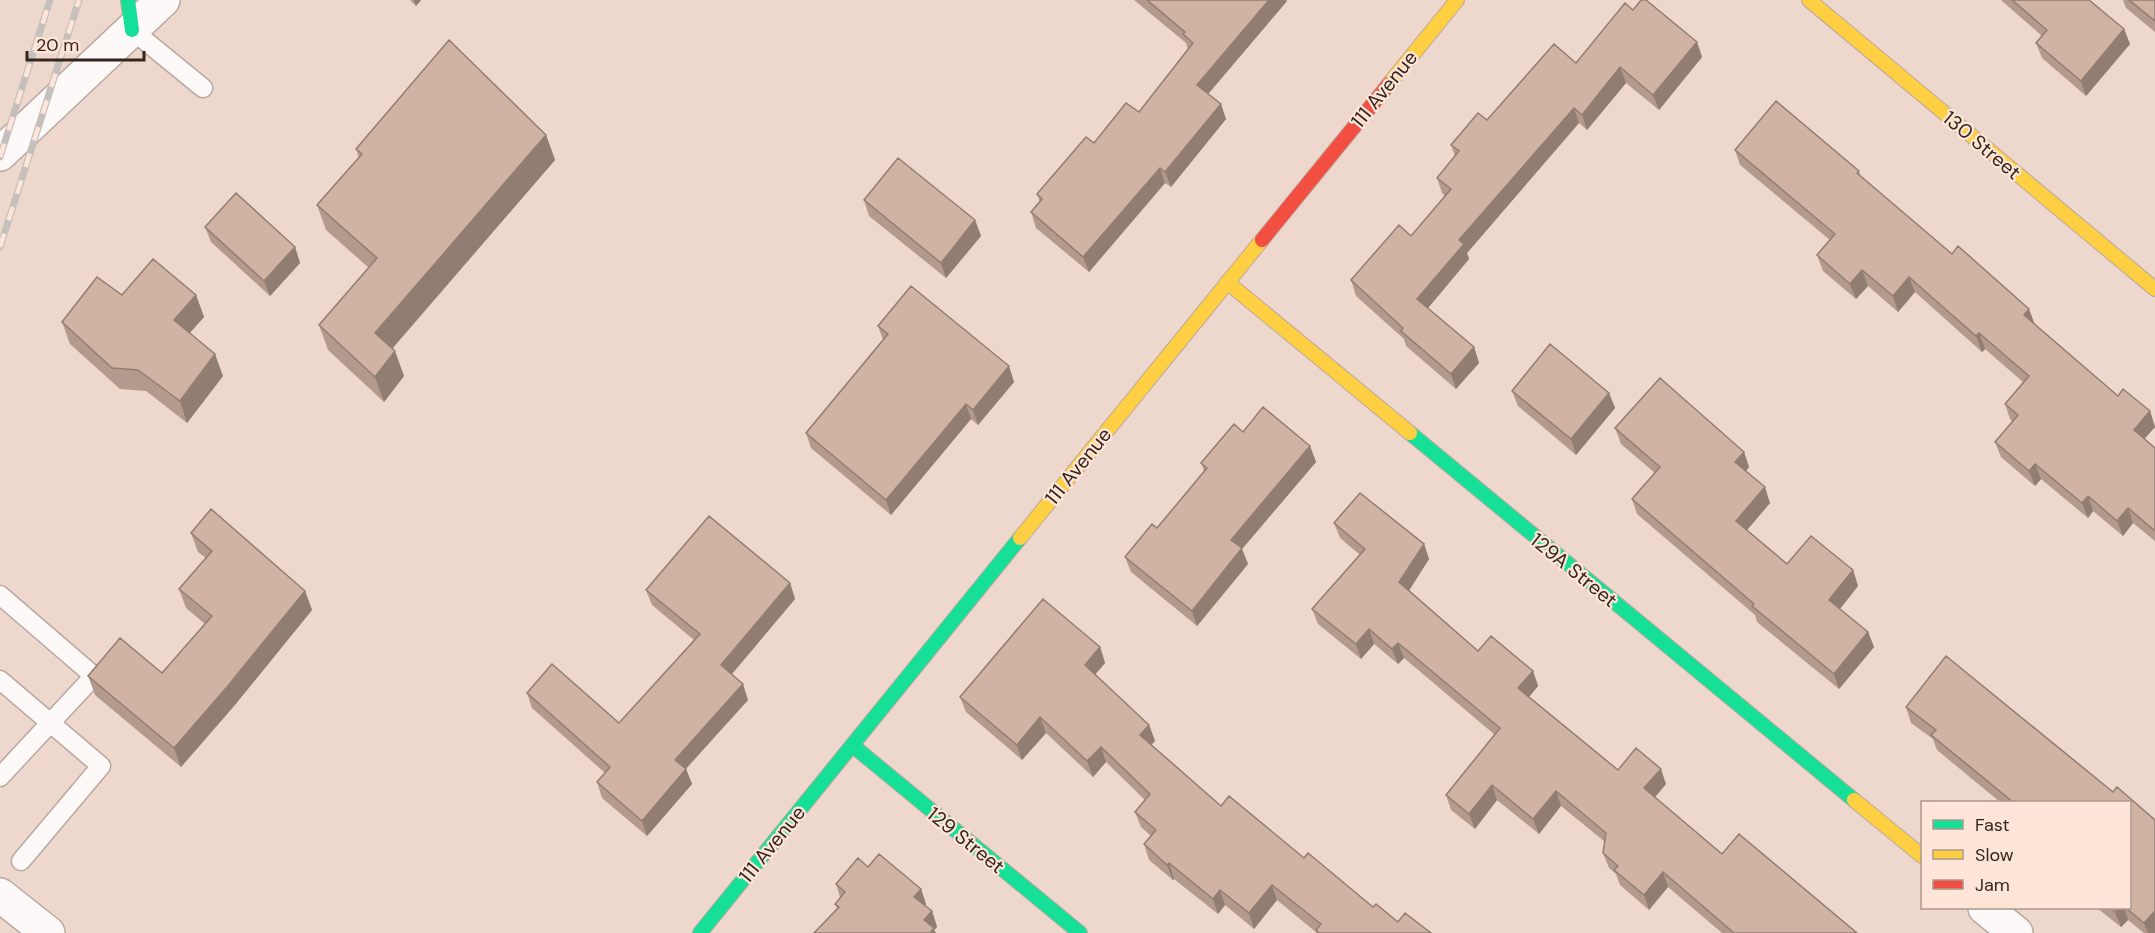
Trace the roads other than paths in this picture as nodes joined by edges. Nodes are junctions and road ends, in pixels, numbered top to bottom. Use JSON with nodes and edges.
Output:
{"nodes":[{"id":1,"x":163,"y":0,"type":"edge"},
{"id":2,"x":1456,"y":0,"type":"edge"},
{"id":3,"x":1809,"y":0,"type":"edge"},
{"id":4,"x":130,"y":15,"type":"edge"},
{"id":5,"x":203,"y":88,"type":"dead end"},
{"id":6,"x":0,"y":154,"type":"edge"},
{"id":7,"x":1227,"y":282,"type":"junction"},
{"id":8,"x":2155,"y":289,"type":"edge"},
{"id":9,"x":0,"y":595,"type":"edge"},
{"id":10,"x":0,"y":680,"type":"edge"},
{"id":11,"x":49,"y":722,"type":"junction"},
{"id":12,"x":852,"y":745,"type":"junction"},
{"id":13,"x":0,"y":777,"type":"edge"},
{"id":14,"x":1921,"y":854,"type":"edge"},
{"id":15,"x":21,"y":861,"type":"dead end"},
{"id":16,"x":0,"y":895,"type":"edge"},
{"id":17,"x":1986,"y":909,"type":"edge"},
{"id":18,"x":48,"y":933,"type":"edge"},
{"id":19,"x":700,"y":933,"type":"edge"},
{"id":20,"x":1080,"y":933,"type":"edge"},
{"id":21,"x":2016,"y":933,"type":"edge"}],
"edges":[{"from":1,"to":4,"type":"street"},
{"from":2,"to":7,"type":"street","name":"111 Avenue"},
{"from":3,"to":8,"type":"street","name":"130 Street"},
{"from":4,"to":5,"type":"lane"},
{"from":4,"to":6,"type":"street"},
{"from":7,"to":12,"type":"street","name":"111 Avenue"},
{"from":7,"to":14,"type":"street","name":"129A Street"},
{"from":9,"to":11,"type":"lane"},
{"from":10,"to":11,"type":"lane"},
{"from":11,"to":13,"type":"lane"},
{"from":11,"to":15,"type":"lane"},
{"from":12,"to":19,"type":"street","name":"111 Avenue"},
{"from":12,"to":20,"type":"street","name":"129 Street"},
{"from":16,"to":18,"type":"street"},
{"from":17,"to":21,"type":"street"}]}
